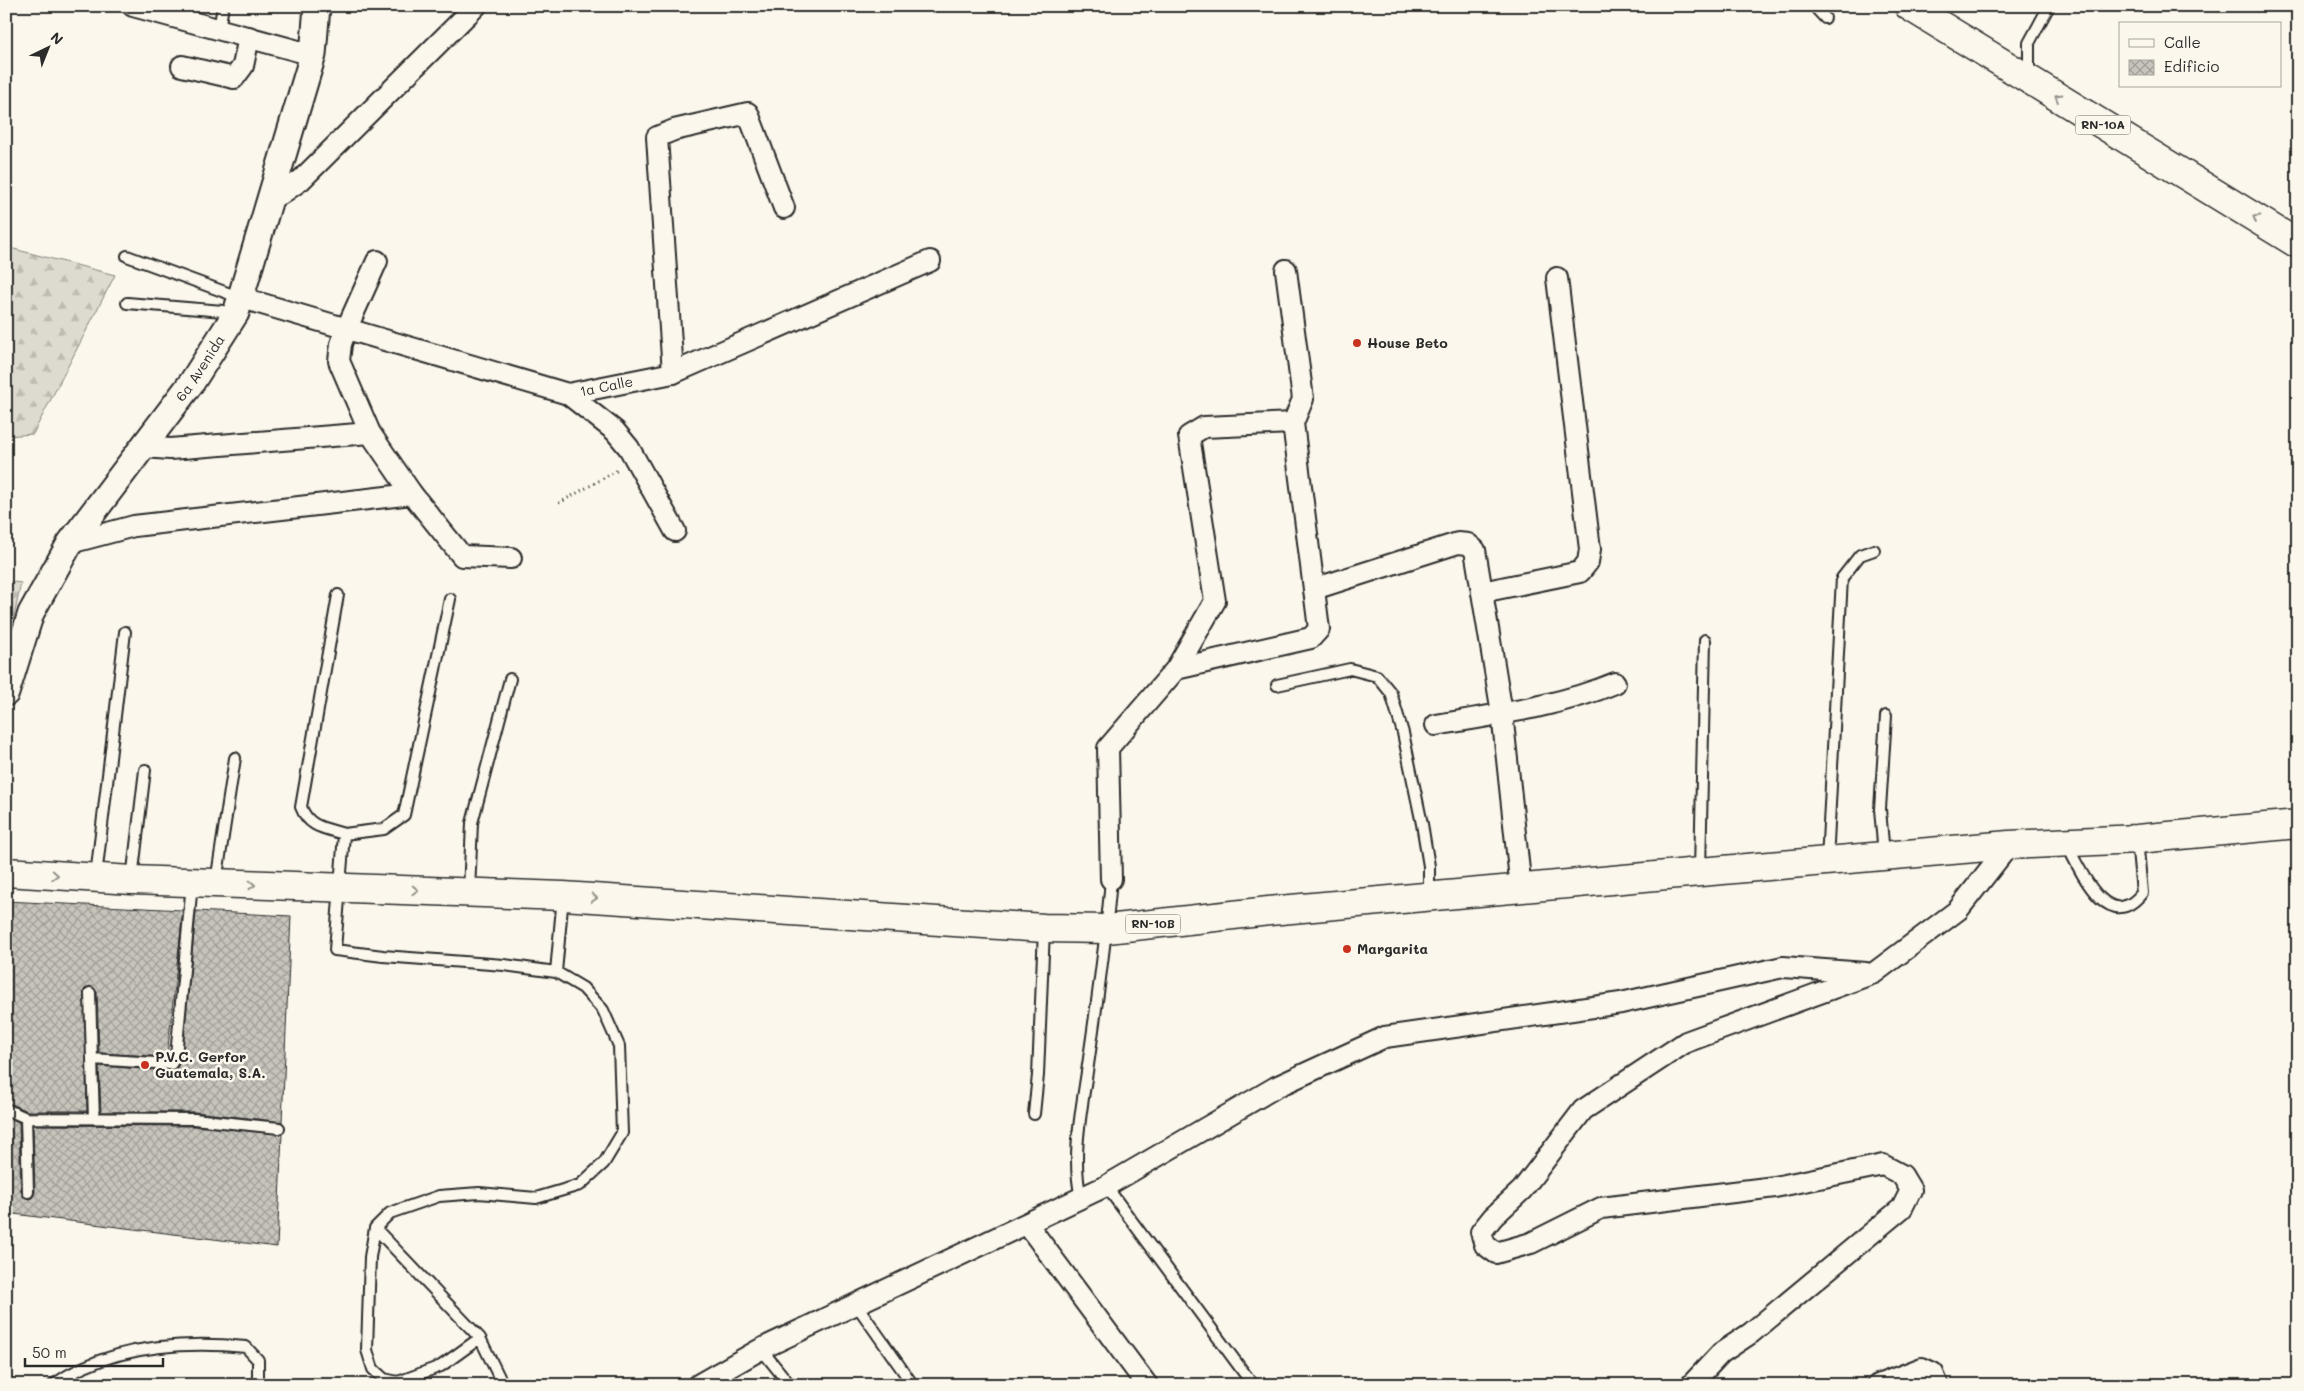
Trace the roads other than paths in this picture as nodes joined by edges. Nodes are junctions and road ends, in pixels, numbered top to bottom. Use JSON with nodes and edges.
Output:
{"nodes":[{"id":1,"x":133,"y":6,"type":"edge"},
{"id":2,"x":224,"y":6,"type":"edge"},
{"id":3,"x":317,"y":6,"type":"edge"},
{"id":4,"x":476,"y":6,"type":"edge"},
{"id":5,"x":1814,"y":6,"type":"edge"},
{"id":6,"x":1909,"y":6,"type":"edge"},
{"id":7,"x":2049,"y":6,"type":"edge"},
{"id":8,"x":1825,"y":18,"type":"dead end"},
{"id":9,"x":219,"y":29,"type":"junction"},
{"id":10,"x":249,"y":37,"type":"junction"},
{"id":11,"x":313,"y":54,"type":"junction"},
{"id":12,"x":182,"y":66,"type":"dead end"},
{"id":13,"x":2029,"y":80,"type":"junction"},
{"id":14,"x":268,"y":199,"type":"junction"},
{"id":15,"x":784,"y":208,"type":"dead end"},
{"id":16,"x":2298,"y":244,"type":"edge"},
{"id":17,"x":127,"y":256,"type":"dead end"},
{"id":18,"x":377,"y":261,"type":"dead end"},
{"id":19,"x":930,"y":261,"type":"dead end"},
{"id":20,"x":1286,"y":270,"type":"dead end"},
{"id":21,"x":1557,"y":278,"type":"dead end"},
{"id":22,"x":127,"y":302,"type":"dead end"},
{"id":23,"x":239,"y":305,"type":"junction"},
{"id":24,"x":346,"y":330,"type":"junction"},
{"id":25,"x":673,"y":373,"type":"junction"},
{"id":26,"x":568,"y":394,"type":"junction"},
{"id":27,"x":1293,"y":423,"type":"junction"},
{"id":28,"x":370,"y":433,"type":"junction"},
{"id":29,"x":144,"y":447,"type":"junction"},
{"id":30,"x":412,"y":494,"type":"junction"},
{"id":31,"x":675,"y":531,"type":"dead end"},
{"id":32,"x":70,"y":543,"type":"junction"},
{"id":33,"x":1874,"y":550,"type":"dead end"},
{"id":34,"x":511,"y":558,"type":"dead end"},
{"id":35,"x":1314,"y":589,"type":"junction"},
{"id":36,"x":1482,"y":592,"type":"junction"},
{"id":37,"x":338,"y":595,"type":"dead end"},
{"id":38,"x":450,"y":599,"type":"dead end"},
{"id":39,"x":125,"y":632,"type":"dead end"},
{"id":40,"x":1705,"y":640,"type":"dead end"},
{"id":41,"x":1176,"y":669,"type":"junction"},
{"id":42,"x":510,"y":679,"type":"dead end"},
{"id":43,"x":1615,"y":683,"type":"dead end"},
{"id":44,"x":1277,"y":685,"type":"dead end"},
{"id":45,"x":6,"y":693,"type":"edge"},
{"id":46,"x":1502,"y":713,"type":"junction"},
{"id":47,"x":1886,"y":716,"type":"dead end"},
{"id":48,"x":1436,"y":724,"type":"dead end"},
{"id":49,"x":235,"y":758,"type":"dead end"},
{"id":50,"x":145,"y":770,"type":"dead end"},
{"id":51,"x":2298,"y":824,"type":"edge"},
{"id":52,"x":344,"y":834,"type":"junction"},
{"id":53,"x":2137,"y":839,"type":"junction"},
{"id":54,"x":2065,"y":842,"type":"junction"},
{"id":55,"x":2009,"y":845,"type":"junction"},
{"id":56,"x":1884,"y":856,"type":"junction"},
{"id":57,"x":1827,"y":862,"type":"junction"},
{"id":58,"x":6,"y":872,"type":"edge"},
{"id":59,"x":1700,"y":872,"type":"junction"},
{"id":60,"x":96,"y":877,"type":"junction"},
{"id":61,"x":1111,"y":879,"type":"joint"},
{"id":62,"x":132,"y":880,"type":"junction"},
{"id":63,"x":204,"y":883,"type":"junction"},
{"id":64,"x":341,"y":888,"type":"junction"},
{"id":65,"x":1521,"y":889,"type":"junction"},
{"id":66,"x":470,"y":892,"type":"junction"},
{"id":67,"x":563,"y":896,"type":"junction"},
{"id":68,"x":1429,"y":897,"type":"junction"},
{"id":69,"x":1044,"y":928,"type":"junction"},
{"id":70,"x":1107,"y":930,"type":"junction"},
{"id":71,"x":556,"y":972,"type":"junction"},
{"id":72,"x":1874,"y":973,"type":"junction"},
{"id":73,"x":90,"y":993,"type":"dead end"},
{"id":74,"x":92,"y":1059,"type":"junction"},
{"id":75,"x":6,"y":1109,"type":"edge"},
{"id":76,"x":1034,"y":1114,"type":"dead end"},
{"id":77,"x":26,"y":1118,"type":"junction"},
{"id":78,"x":94,"y":1118,"type":"junction"},
{"id":79,"x":279,"y":1128,"type":"dead end"},
{"id":80,"x":1106,"y":1186,"type":"junction"},
{"id":81,"x":28,"y":1192,"type":"dead end"},
{"id":82,"x":1081,"y":1198,"type":"junction"},
{"id":83,"x":1028,"y":1224,"type":"junction"},
{"id":84,"x":376,"y":1228,"type":"junction"},
{"id":85,"x":856,"y":1304,"type":"junction"},
{"id":86,"x":480,"y":1338,"type":"junction"},
{"id":87,"x":761,"y":1349,"type":"junction"},
{"id":88,"x":258,"y":1381,"type":"dead end"},
{"id":89,"x":53,"y":1385,"type":"edge"},
{"id":90,"x":503,"y":1385,"type":"edge"},
{"id":91,"x":698,"y":1385,"type":"edge"},
{"id":92,"x":790,"y":1385,"type":"edge"},
{"id":93,"x":913,"y":1385,"type":"edge"},
{"id":94,"x":1147,"y":1385,"type":"edge"},
{"id":95,"x":1253,"y":1385,"type":"edge"},
{"id":96,"x":1691,"y":1385,"type":"edge"},
{"id":97,"x":1878,"y":1385,"type":"edge"},
{"id":98,"x":1938,"y":1385,"type":"edge"}],
"edges":[{"from":1,"to":9,"type":"street"},
{"from":2,"to":9,"type":"lane"},
{"from":3,"to":11,"type":"street","name":"6a Avenida"},
{"from":4,"to":14,"type":"street"},
{"from":5,"to":8,"type":"lane"},
{"from":6,"to":13,"type":"main road","number":"RN-10A"},
{"from":7,"to":13,"type":"lane"},
{"from":9,"to":10,"type":"street"},
{"from":10,"to":11,"type":"street"},
{"from":10,"to":12,"type":"street"},
{"from":11,"to":14,"type":"street","name":"6a Avenida"},
{"from":16,"to":13,"type":"main road","number":"RN-10A","one_way":true},
{"from":14,"to":23,"type":"street","name":"6a Avenida"},
{"from":15,"to":25,"type":"street"},
{"from":17,"to":23,"type":"lane"},
{"from":18,"to":24,"type":"street"},
{"from":19,"to":25,"type":"street","name":"1a Calle"},
{"from":20,"to":27,"type":"street"},
{"from":21,"to":36,"type":"street"},
{"from":22,"to":23,"type":"lane"},
{"from":23,"to":24,"type":"street","name":"1a Calle"},
{"from":23,"to":29,"type":"street","name":"6a Avenida"},
{"from":24,"to":26,"type":"street","name":"1a Calle"},
{"from":24,"to":28,"type":"street"},
{"from":25,"to":26,"type":"street","name":"1a Calle"},
{"from":26,"to":31,"type":"street"},
{"from":27,"to":35,"type":"street"},
{"from":27,"to":41,"type":"street"},
{"from":28,"to":29,"type":"street"},
{"from":28,"to":30,"type":"street"},
{"from":29,"to":32,"type":"street","name":"6a Avenida"},
{"from":30,"to":32,"type":"street"},
{"from":30,"to":34,"type":"street"},
{"from":32,"to":45,"type":"street","name":"6a Avenida"},
{"from":33,"to":57,"type":"lane"},
{"from":35,"to":36,"type":"street"},
{"from":35,"to":41,"type":"street"},
{"from":36,"to":46,"type":"street"},
{"from":37,"to":52,"type":"lane"},
{"from":38,"to":52,"type":"lane"},
{"from":39,"to":60,"type":"lane"},
{"from":40,"to":59,"type":"lane"},
{"from":41,"to":61,"type":"street"},
{"from":42,"to":66,"type":"lane"},
{"from":43,"to":46,"type":"street"},
{"from":44,"to":68,"type":"lane"},
{"from":46,"to":48,"type":"street"},
{"from":46,"to":65,"type":"street"},
{"from":47,"to":56,"type":"lane"},
{"from":49,"to":63,"type":"lane"},
{"from":50,"to":62,"type":"lane"},
{"from":51,"to":53,"type":"main road","number":"RN-10B"},
{"from":52,"to":64,"type":"lane"},
{"from":53,"to":54,"type":"main road","number":"RN-10B"},
{"from":53,"to":54,"type":"lane"},
{"from":54,"to":55,"type":"main road","number":"RN-10B"},
{"from":55,"to":56,"type":"main road","number":"RN-10B"},
{"from":55,"to":72,"type":"street"},
{"from":56,"to":57,"type":"main road","number":"RN-10B"},
{"from":57,"to":59,"type":"main road","number":"RN-10B"},
{"from":58,"to":60,"type":"main road","number":"RN-10B","one_way":true},
{"from":59,"to":65,"type":"main road","number":"RN-10B"},
{"from":60,"to":62,"type":"main road","number":"RN-10B"},
{"from":61,"to":70,"type":"lane"},
{"from":62,"to":63,"type":"main road","number":"RN-10B"},
{"from":63,"to":64,"type":"main road","number":"RN-10B","one_way":true},
{"from":63,"to":74,"type":"lane"},
{"from":64,"to":66,"type":"main road","number":"RN-10B","one_way":true},
{"from":64,"to":71,"type":"lane"},
{"from":65,"to":68,"type":"main road","number":"RN-10B"},
{"from":66,"to":67,"type":"main road","number":"RN-10B"},
{"from":67,"to":69,"type":"main road","number":"RN-10B","one_way":true},
{"from":67,"to":71,"type":"lane"},
{"from":68,"to":70,"type":"main road","number":"RN-10B"},
{"from":69,"to":70,"type":"main road","number":"RN-10B"},
{"from":69,"to":76,"type":"lane"},
{"from":70,"to":82,"type":"lane"},
{"from":71,"to":84,"type":"lane"},
{"from":72,"to":80,"type":"street"},
{"from":72,"to":96,"type":"street"},
{"from":73,"to":74,"type":"lane"},
{"from":74,"to":78,"type":"lane"},
{"from":75,"to":77,"type":"lane"},
{"from":77,"to":78,"type":"lane"},
{"from":77,"to":81,"type":"lane"},
{"from":78,"to":79,"type":"lane"},
{"from":80,"to":82,"type":"street"},
{"from":80,"to":95,"type":"lane"},
{"from":82,"to":83,"type":"street"},
{"from":83,"to":85,"type":"street"},
{"from":83,"to":94,"type":"street"},
{"from":84,"to":86,"type":"lane"},
{"from":84,"to":86,"type":"lane"},
{"from":85,"to":87,"type":"street"},
{"from":85,"to":93,"type":"lane"},
{"from":86,"to":90,"type":"lane"},
{"from":87,"to":91,"type":"street"},
{"from":87,"to":92,"type":"lane"},
{"from":88,"to":89,"type":"lane"},
{"from":97,"to":98,"type":"street"}]}
